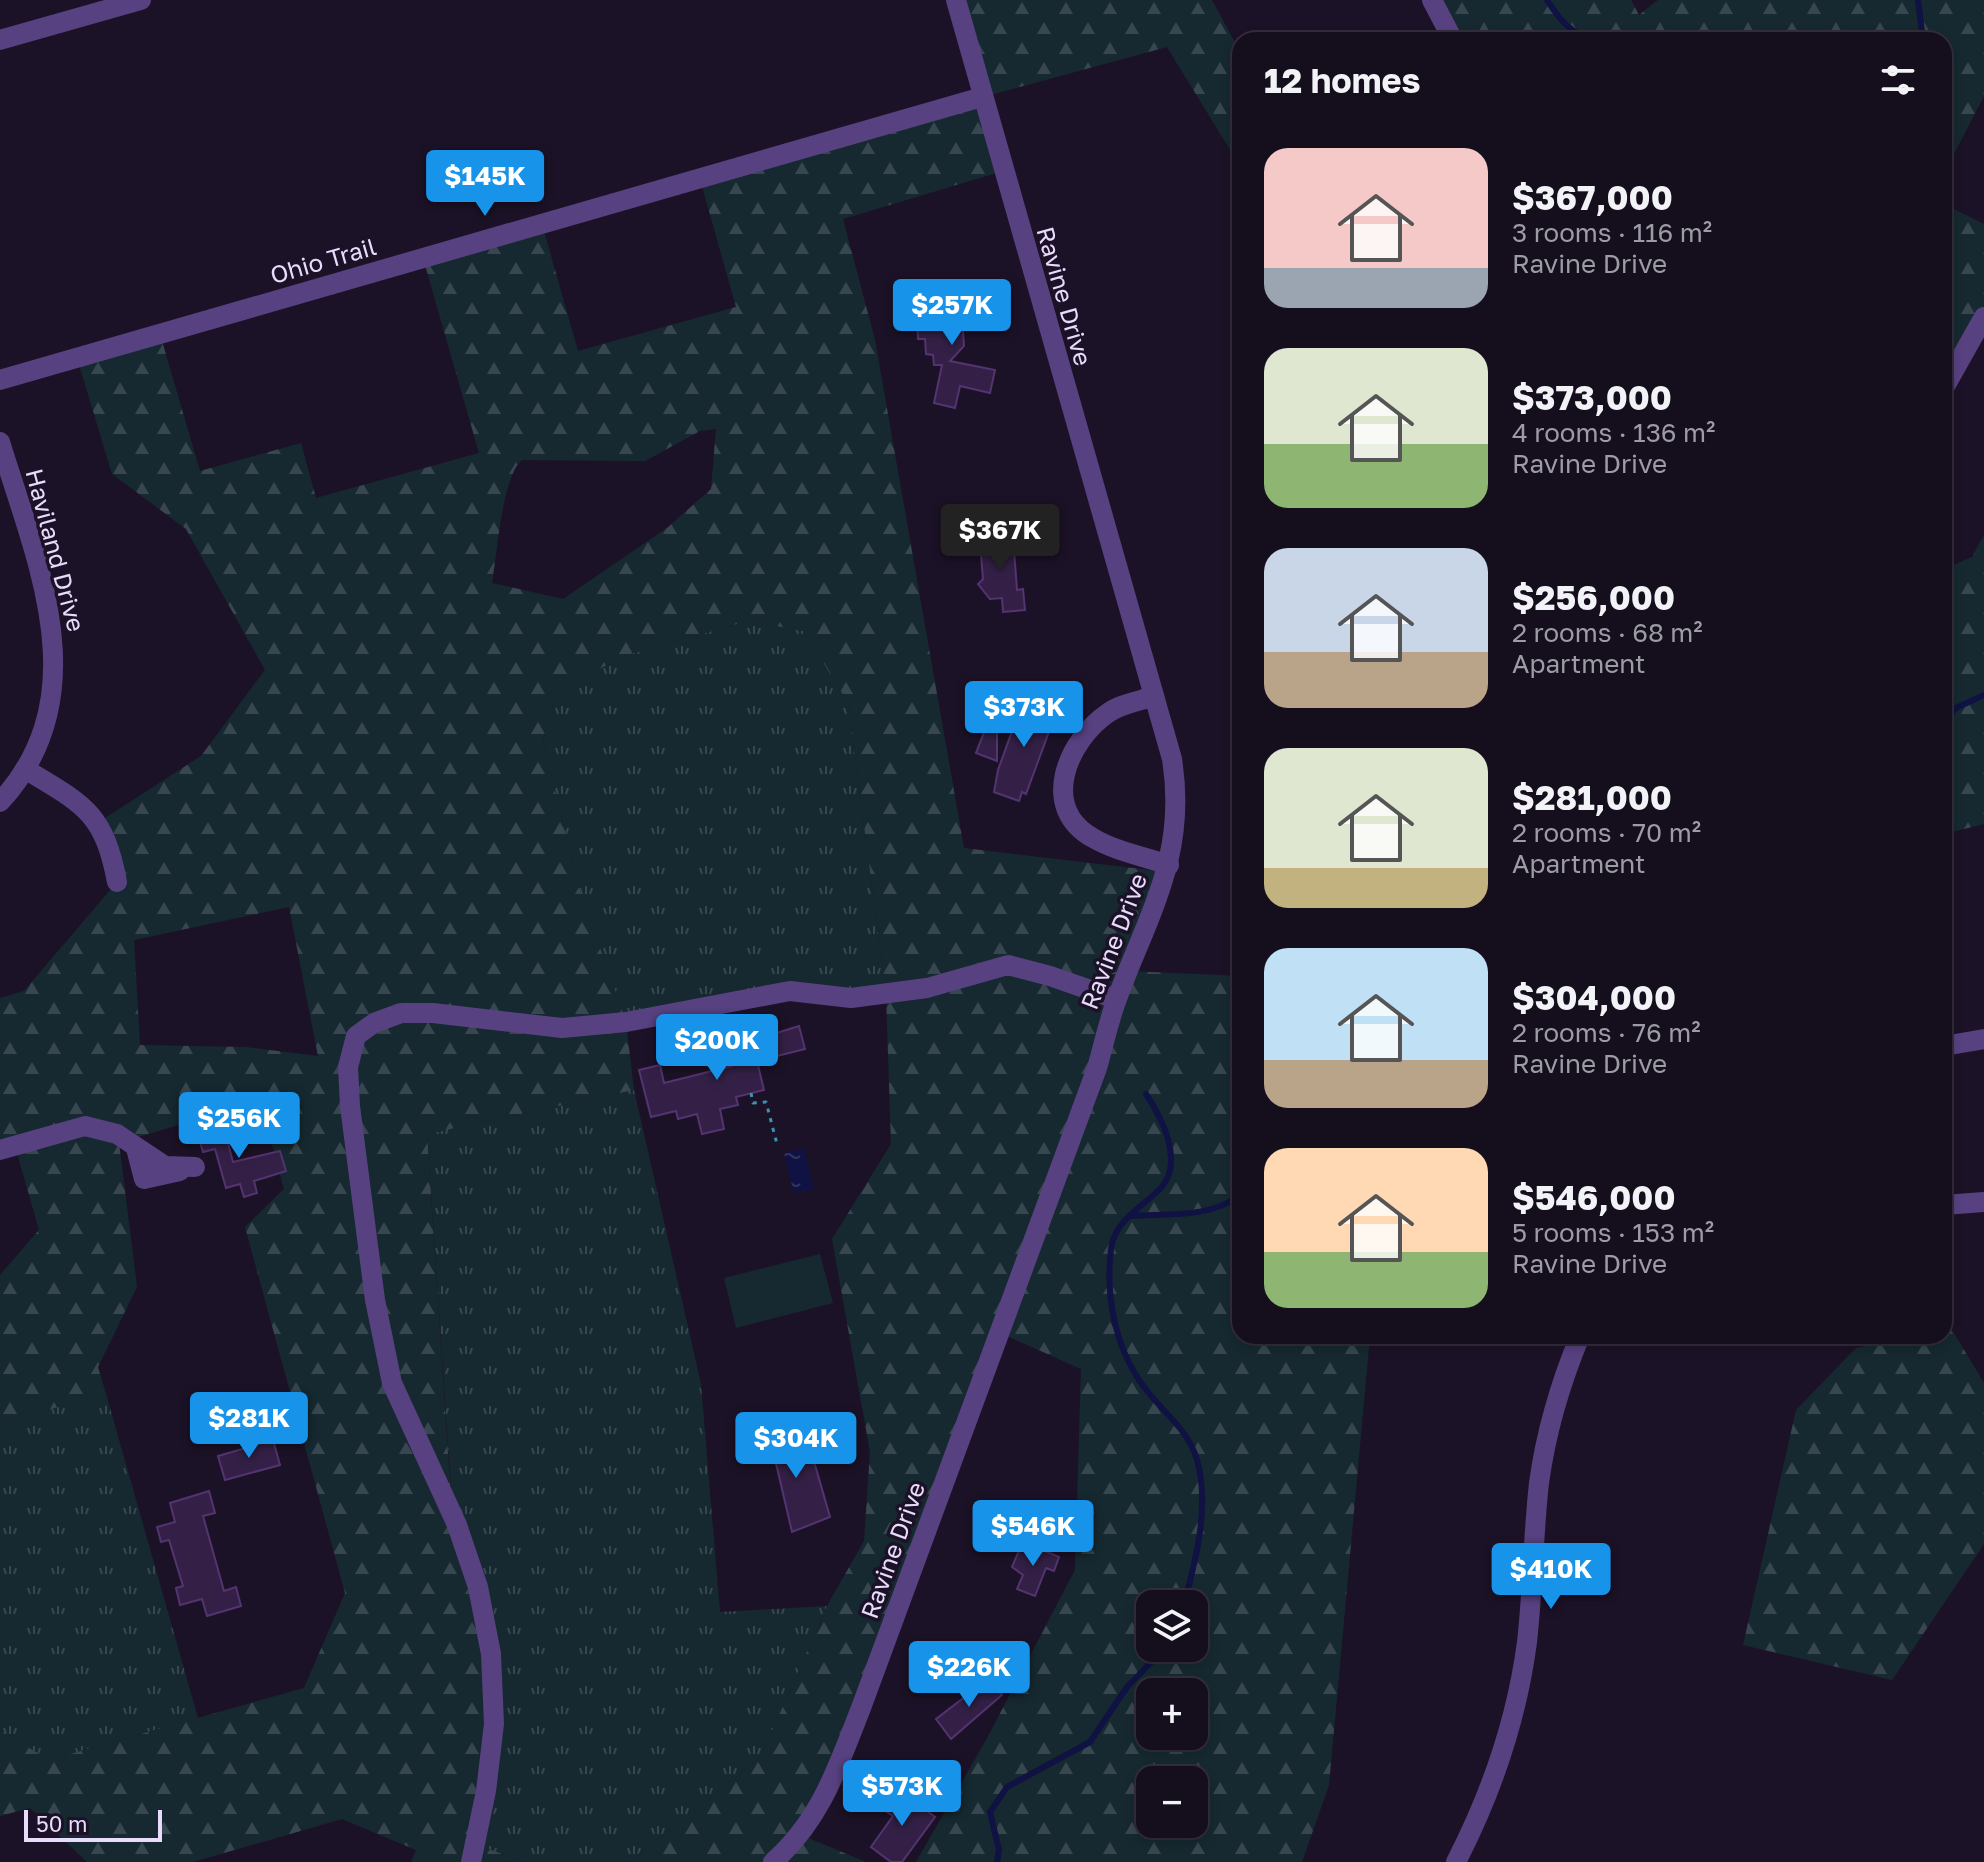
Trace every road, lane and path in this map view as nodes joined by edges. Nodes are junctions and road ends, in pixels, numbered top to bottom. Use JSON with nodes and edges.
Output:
{"nodes":[{"id":1,"x":141,"y":0,"type":"edge"},
{"id":2,"x":956,"y":0,"type":"edge"},
{"id":3,"x":1432,"y":0,"type":"edge"},
{"id":4,"x":1449,"y":32,"type":"edge"},
{"id":5,"x":0,"y":40,"type":"edge"},
{"id":6,"x":982,"y":97,"type":"junction"},
{"id":7,"x":1984,"y":317,"type":"edge"},
{"id":8,"x":1952,"y":374,"type":"edge"},
{"id":9,"x":0,"y":380,"type":"edge"},
{"id":10,"x":0,"y":442,"type":"edge"},
{"id":11,"x":1154,"y":696,"type":"junction"},
{"id":12,"x":25,"y":769,"type":"junction"},
{"id":13,"x":0,"y":802,"type":"edge"},
{"id":14,"x":1169,"y":865,"type":"junction"},
{"id":15,"x":117,"y":882,"type":"dead end"},
{"id":16,"x":1116,"y":999,"type":"junction"},
{"id":17,"x":1984,"y":1039,"type":"edge"},
{"id":18,"x":1952,"y":1045,"type":"edge"},
{"id":19,"x":751,"y":1093,"type":"dead end"},
{"id":20,"x":777,"y":1144,"type":"dead end"},
{"id":21,"x":136,"y":1148,"type":"dead end"},
{"id":22,"x":0,"y":1150,"type":"edge"},
{"id":23,"x":1984,"y":1202,"type":"edge"},
{"id":24,"x":1952,"y":1204,"type":"edge"},
{"id":25,"x":1577,"y":1344,"type":"edge"},
{"id":26,"x":471,"y":1862,"type":"edge"},
{"id":27,"x":773,"y":1862,"type":"edge"},
{"id":28,"x":1456,"y":1862,"type":"edge"}],
"edges":[{"from":1,"to":5,"type":"street"},
{"from":2,"to":6,"type":"street","name":"Ravine Drive"},
{"from":3,"to":4,"type":"street"},
{"from":6,"to":9,"type":"street","name":"Ohio Trail"},
{"from":6,"to":11,"type":"street","name":"Ravine Drive"},
{"from":7,"to":8,"type":"street"},
{"from":10,"to":12,"type":"street","name":"Haviland Drive"},
{"from":11,"to":14,"type":"street","name":"Ravine Drive"},
{"from":11,"to":14,"type":"street"},
{"from":12,"to":13,"type":"street","name":"Haviland Drive"},
{"from":12,"to":15,"type":"street"},
{"from":14,"to":16,"type":"street","name":"Ravine Drive"},
{"from":16,"to":26,"type":"street"},
{"from":16,"to":27,"type":"street","name":"Ravine Drive"},
{"from":17,"to":18,"type":"street"},
{"from":19,"to":20,"type":"path"},
{"from":21,"to":22,"type":"street"},
{"from":23,"to":24,"type":"street"},
{"from":25,"to":28,"type":"street"}]}
